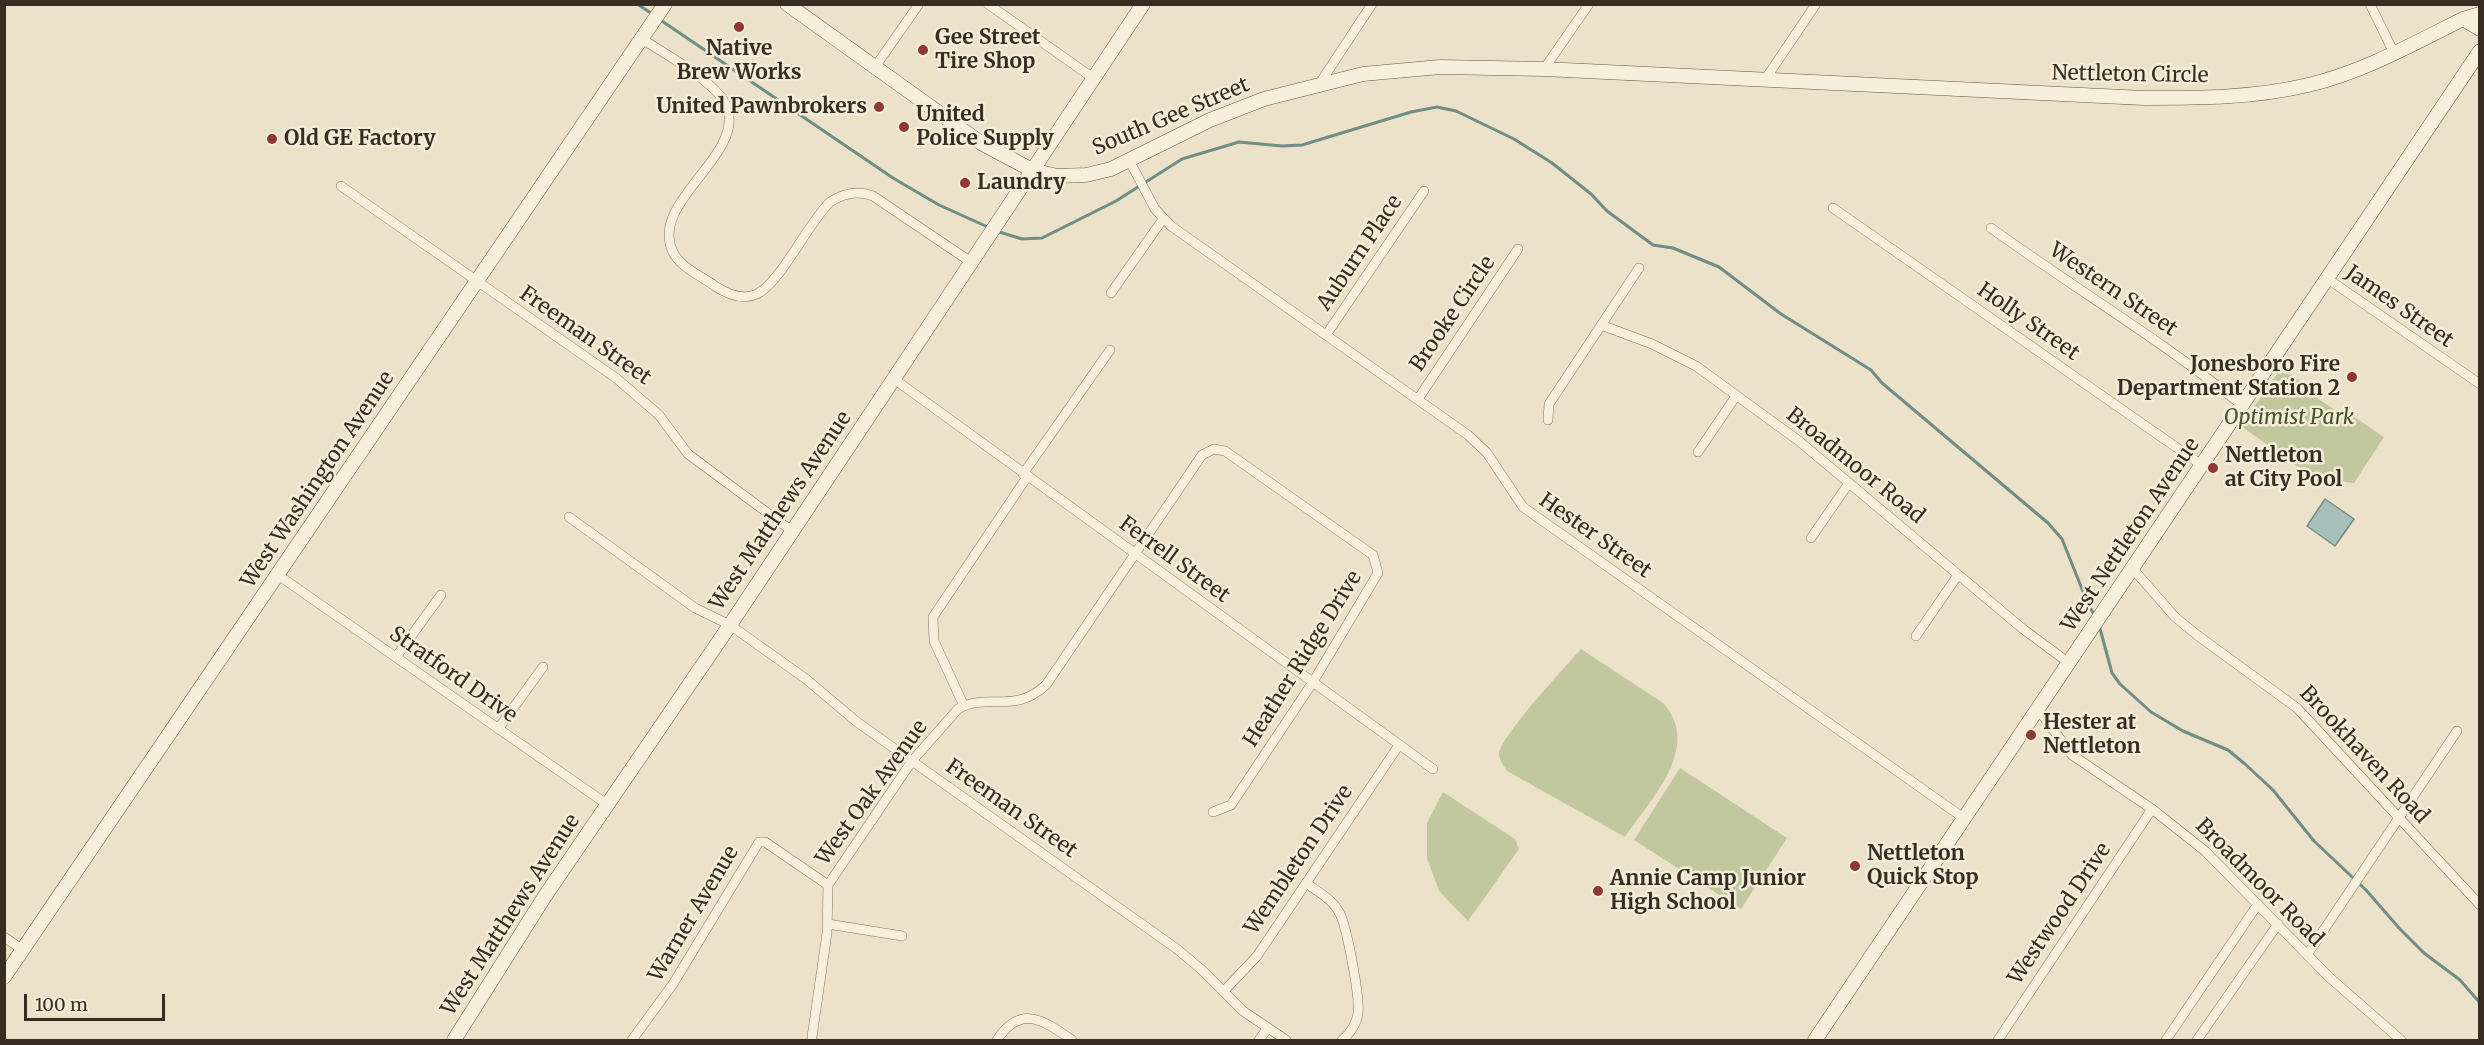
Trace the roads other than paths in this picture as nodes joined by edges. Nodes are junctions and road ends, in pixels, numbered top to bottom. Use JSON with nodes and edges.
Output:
{"nodes":[{"id":1,"x":665,"y":4,"type":"edge"},
{"id":2,"x":787,"y":4,"type":"edge"},
{"id":3,"x":919,"y":4,"type":"edge"},
{"id":4,"x":988,"y":4,"type":"edge"},
{"id":5,"x":1143,"y":4,"type":"edge"},
{"id":6,"x":1372,"y":4,"type":"edge"},
{"id":7,"x":1588,"y":4,"type":"edge"},
{"id":8,"x":1816,"y":4,"type":"edge"},
{"id":9,"x":2370,"y":4,"type":"edge"},
{"id":10,"x":2480,"y":14,"type":"edge"},
{"id":11,"x":2463,"y":19,"type":"junction"},
{"id":12,"x":2480,"y":29,"type":"edge"},
{"id":13,"x":644,"y":36,"type":"junction"},
{"id":14,"x":2480,"y":51,"type":"edge"},
{"id":15,"x":2394,"y":53,"type":"junction"},
{"id":16,"x":875,"y":67,"type":"junction"},
{"id":17,"x":1544,"y":69,"type":"junction"},
{"id":18,"x":1093,"y":78,"type":"junction"},
{"id":19,"x":1764,"y":81,"type":"junction"},
{"id":20,"x":1320,"y":83,"type":"junction"},
{"id":21,"x":1129,"y":160,"type":"junction"},
{"id":22,"x":1032,"y":170,"type":"junction"},
{"id":23,"x":341,"y":186,"type":"dead end"},
{"id":24,"x":1424,"y":191,"type":"dead end"},
{"id":25,"x":1833,"y":208,"type":"dead end"},
{"id":26,"x":1163,"y":219,"type":"junction"},
{"id":27,"x":1991,"y":228,"type":"dead end"},
{"id":28,"x":1518,"y":249,"type":"dead end"},
{"id":29,"x":971,"y":262,"type":"junction"},
{"id":30,"x":1638,"y":268,"type":"dead end"},
{"id":31,"x":2328,"y":279,"type":"junction"},
{"id":32,"x":477,"y":283,"type":"junction"},
{"id":33,"x":1111,"y":293,"type":"dead end"},
{"id":34,"x":1601,"y":325,"type":"junction"},
{"id":35,"x":1326,"y":335,"type":"junction"},
{"id":36,"x":1110,"y":351,"type":"dead end"},
{"id":37,"x":894,"y":380,"type":"junction"},
{"id":38,"x":2480,"y":384,"type":"edge"},
{"id":39,"x":1736,"y":396,"type":"junction"},
{"id":40,"x":1418,"y":399,"type":"junction"},
{"id":41,"x":2243,"y":406,"type":"junction"},
{"id":42,"x":1548,"y":420,"type":"dead end"},
{"id":43,"x":1698,"y":452,"type":"dead end"},
{"id":44,"x":2203,"y":466,"type":"junction"},
{"id":45,"x":1025,"y":475,"type":"junction"},
{"id":46,"x":1849,"y":483,"type":"junction"},
{"id":47,"x":569,"y":518,"type":"dead end"},
{"id":48,"x":792,"y":531,"type":"junction"},
{"id":49,"x":1811,"y":538,"type":"dead end"},
{"id":50,"x":1135,"y":554,"type":"junction"},
{"id":51,"x":2133,"y":569,"type":"junction"},
{"id":52,"x":278,"y":575,"type":"junction"},
{"id":53,"x":1958,"y":575,"type":"junction"},
{"id":54,"x":441,"y":595,"type":"dead end"},
{"id":55,"x":730,"y":625,"type":"junction"},
{"id":56,"x":1916,"y":636,"type":"dead end"},
{"id":57,"x":396,"y":657,"type":"junction"},
{"id":58,"x":2069,"y":663,"type":"junction"},
{"id":59,"x":543,"y":667,"type":"dead end"},
{"id":60,"x":1313,"y":682,"type":"junction"},
{"id":61,"x":964,"y":706,"type":"junction"},
{"id":62,"x":2038,"y":709,"type":"junction"},
{"id":63,"x":498,"y":729,"type":"junction"},
{"id":64,"x":2457,"y":731,"type":"dead end"},
{"id":65,"x":1399,"y":745,"type":"junction"},
{"id":66,"x":912,"y":761,"type":"junction"},
{"id":67,"x":1433,"y":769,"type":"dead end"},
{"id":68,"x":608,"y":805,"type":"junction"},
{"id":69,"x":2152,"y":809,"type":"junction"},
{"id":70,"x":1213,"y":812,"type":"dead end"},
{"id":71,"x":2399,"y":817,"type":"junction"},
{"id":72,"x":1965,"y":819,"type":"junction"},
{"id":73,"x":1305,"y":883,"type":"junction"},
{"id":74,"x":828,"y":885,"type":"junction"},
{"id":75,"x":2258,"y":904,"type":"junction"},
{"id":76,"x":2480,"y":905,"type":"edge"},
{"id":77,"x":828,"y":924,"type":"junction"},
{"id":78,"x":2278,"y":924,"type":"junction"},
{"id":79,"x":902,"y":936,"type":"dead end"},
{"id":80,"x":4,"y":937,"type":"edge"},
{"id":81,"x":23,"y":950,"type":"junction"},
{"id":82,"x":2307,"y":955,"type":"junction"},
{"id":83,"x":4,"y":978,"type":"edge"},
{"id":84,"x":1224,"y":991,"type":"junction"},
{"id":85,"x":1267,"y":1029,"type":"junction"},
{"id":86,"x":812,"y":1037,"type":"dead end"},
{"id":87,"x":454,"y":1041,"type":"edge"},
{"id":88,"x":632,"y":1041,"type":"edge"},
{"id":89,"x":997,"y":1041,"type":"edge"},
{"id":90,"x":1072,"y":1041,"type":"edge"},
{"id":91,"x":1259,"y":1041,"type":"edge"},
{"id":92,"x":1286,"y":1041,"type":"edge"},
{"id":93,"x":1342,"y":1041,"type":"edge"},
{"id":94,"x":1815,"y":1041,"type":"edge"},
{"id":95,"x":1998,"y":1041,"type":"edge"},
{"id":96,"x":2166,"y":1041,"type":"edge"},
{"id":97,"x":2198,"y":1041,"type":"edge"},
{"id":98,"x":2401,"y":1041,"type":"edge"}],
"edges":[{"from":1,"to":13,"type":"main road","name":"West Washington Avenue"},
{"from":2,"to":16,"type":"main road","name":"South Gee Street"},
{"from":3,"to":16,"type":"street"},
{"from":4,"to":18,"type":"street"},
{"from":5,"to":18,"type":"main road","name":"West Matthews Avenue"},
{"from":6,"to":20,"type":"street"},
{"from":7,"to":17,"type":"street"},
{"from":8,"to":19,"type":"street"},
{"from":9,"to":15,"type":"street"},
{"from":10,"to":11,"type":"main road","name":"Nettleton Circle"},
{"from":11,"to":12,"type":"main road"},
{"from":11,"to":15,"type":"main road","name":"Nettleton Circle"},
{"from":13,"to":29,"type":"street"},
{"from":13,"to":32,"type":"main road","name":"West Washington Avenue"},
{"from":14,"to":31,"type":"main road","name":"West Nettleton Avenue"},
{"from":15,"to":19,"type":"main road","name":"Nettleton Circle"},
{"from":16,"to":22,"type":"main road","name":"South Gee Street"},
{"from":17,"to":19,"type":"main road","name":"South Gee Street"},
{"from":17,"to":20,"type":"main road","name":"South Gee Street"},
{"from":18,"to":22,"type":"main road","name":"West Matthews Avenue"},
{"from":20,"to":21,"type":"main road","name":"South Gee Street"},
{"from":21,"to":22,"type":"main road","name":"South Gee Street"},
{"from":21,"to":26,"type":"street","name":"Hester Street"},
{"from":22,"to":29,"type":"main road","name":"West Matthews Avenue"},
{"from":23,"to":32,"type":"street","name":"Freeman Street"},
{"from":24,"to":35,"type":"street","name":"Auburn Place"},
{"from":25,"to":44,"type":"street","name":"Holly Street"},
{"from":26,"to":33,"type":"street"},
{"from":26,"to":35,"type":"street","name":"Hester Street"},
{"from":27,"to":41,"type":"street","name":"Western Street"},
{"from":28,"to":40,"type":"street","name":"Brooke Circle"},
{"from":29,"to":37,"type":"main road","name":"West Matthews Avenue"},
{"from":30,"to":34,"type":"street"},
{"from":31,"to":38,"type":"street","name":"James Street"},
{"from":31,"to":41,"type":"main road","name":"West Nettleton Avenue"},
{"from":32,"to":48,"type":"street","name":"Freeman Street"},
{"from":32,"to":52,"type":"main road","name":"West Washington Avenue"},
{"from":34,"to":39,"type":"street","name":"Broadmoor Road"},
{"from":34,"to":42,"type":"street"},
{"from":35,"to":40,"type":"street","name":"Hester Street"},
{"from":36,"to":45,"type":"street"},
{"from":37,"to":45,"type":"street","name":"Ferrell Street"},
{"from":37,"to":48,"type":"main road","name":"West Matthews Avenue"},
{"from":39,"to":43,"type":"street"},
{"from":39,"to":46,"type":"street","name":"Broadmoor Road"},
{"from":40,"to":72,"type":"street","name":"Hester Street"},
{"from":41,"to":44,"type":"main road","name":"West Nettleton Avenue"},
{"from":44,"to":51,"type":"main road","name":"West Nettleton Avenue"},
{"from":45,"to":50,"type":"street","name":"Ferrell Street"},
{"from":45,"to":61,"type":"street"},
{"from":46,"to":49,"type":"street"},
{"from":46,"to":53,"type":"street","name":"Broadmoor Road"},
{"from":47,"to":55,"type":"street","name":"Freeman Street"},
{"from":48,"to":55,"type":"main road","name":"West Matthews Avenue"},
{"from":50,"to":60,"type":"street","name":"Ferrell Street"},
{"from":50,"to":60,"type":"street","name":"Heather Ridge Drive"},
{"from":50,"to":61,"type":"street"},
{"from":51,"to":58,"type":"main road","name":"West Nettleton Avenue"},
{"from":51,"to":71,"type":"street","name":"Brookhaven Road"},
{"from":52,"to":57,"type":"street","name":"Stratford Drive"},
{"from":52,"to":81,"type":"main road","name":"West Washington Avenue"},
{"from":53,"to":56,"type":"street"},
{"from":53,"to":58,"type":"street","name":"Broadmoor Road"},
{"from":54,"to":57,"type":"street"},
{"from":55,"to":66,"type":"street","name":"Freeman Street"},
{"from":55,"to":68,"type":"main road","name":"West Matthews Avenue"},
{"from":57,"to":63,"type":"street","name":"Stratford Drive"},
{"from":58,"to":62,"type":"main road","name":"West Nettleton Avenue"},
{"from":59,"to":63,"type":"street"},
{"from":60,"to":65,"type":"street","name":"Ferrell Street"},
{"from":60,"to":70,"type":"street","name":"Heather Ridge Drive"},
{"from":61,"to":66,"type":"street","name":"West Oak Avenue"},
{"from":62,"to":69,"type":"street","name":"Broadmoor Road"},
{"from":62,"to":72,"type":"main road","name":"West Nettleton Avenue"},
{"from":63,"to":68,"type":"street","name":"Stratford Drive"},
{"from":64,"to":71,"type":"street"},
{"from":65,"to":67,"type":"street","name":"Ferrell Street"},
{"from":65,"to":73,"type":"street","name":"Wembleton Drive"},
{"from":66,"to":74,"type":"street","name":"West Oak Avenue"},
{"from":66,"to":84,"type":"street","name":"Freeman Street"},
{"from":68,"to":87,"type":"main road","name":"West Matthews Avenue"},
{"from":69,"to":75,"type":"street","name":"Broadmoor Road"},
{"from":69,"to":95,"type":"street","name":"Westwood Drive"},
{"from":71,"to":76,"type":"street","name":"Brookhaven Road"},
{"from":71,"to":82,"type":"street"},
{"from":72,"to":94,"type":"main road","name":"West Nettleton Avenue"},
{"from":73,"to":84,"type":"street","name":"Wembleton Drive"},
{"from":73,"to":93,"type":"street"},
{"from":74,"to":77,"type":"street","name":"West Oak Avenue"},
{"from":74,"to":88,"type":"street","name":"Warner Avenue"},
{"from":75,"to":78,"type":"street","name":"Broadmoor Road"},
{"from":75,"to":96,"type":"street"},
{"from":77,"to":79,"type":"street"},
{"from":77,"to":86,"type":"street","name":"West Oak Avenue"},
{"from":78,"to":82,"type":"street","name":"Broadmoor Road"},
{"from":78,"to":97,"type":"street"},
{"from":80,"to":81,"type":"street"},
{"from":81,"to":83,"type":"main road","name":"West Washington Avenue"},
{"from":82,"to":98,"type":"street","name":"Broadmoor Road"},
{"from":84,"to":85,"type":"street","name":"Freeman Street"},
{"from":85,"to":91,"type":"street"},
{"from":85,"to":92,"type":"street","name":"Freeman Street"},
{"from":89,"to":90,"type":"street"}]}
